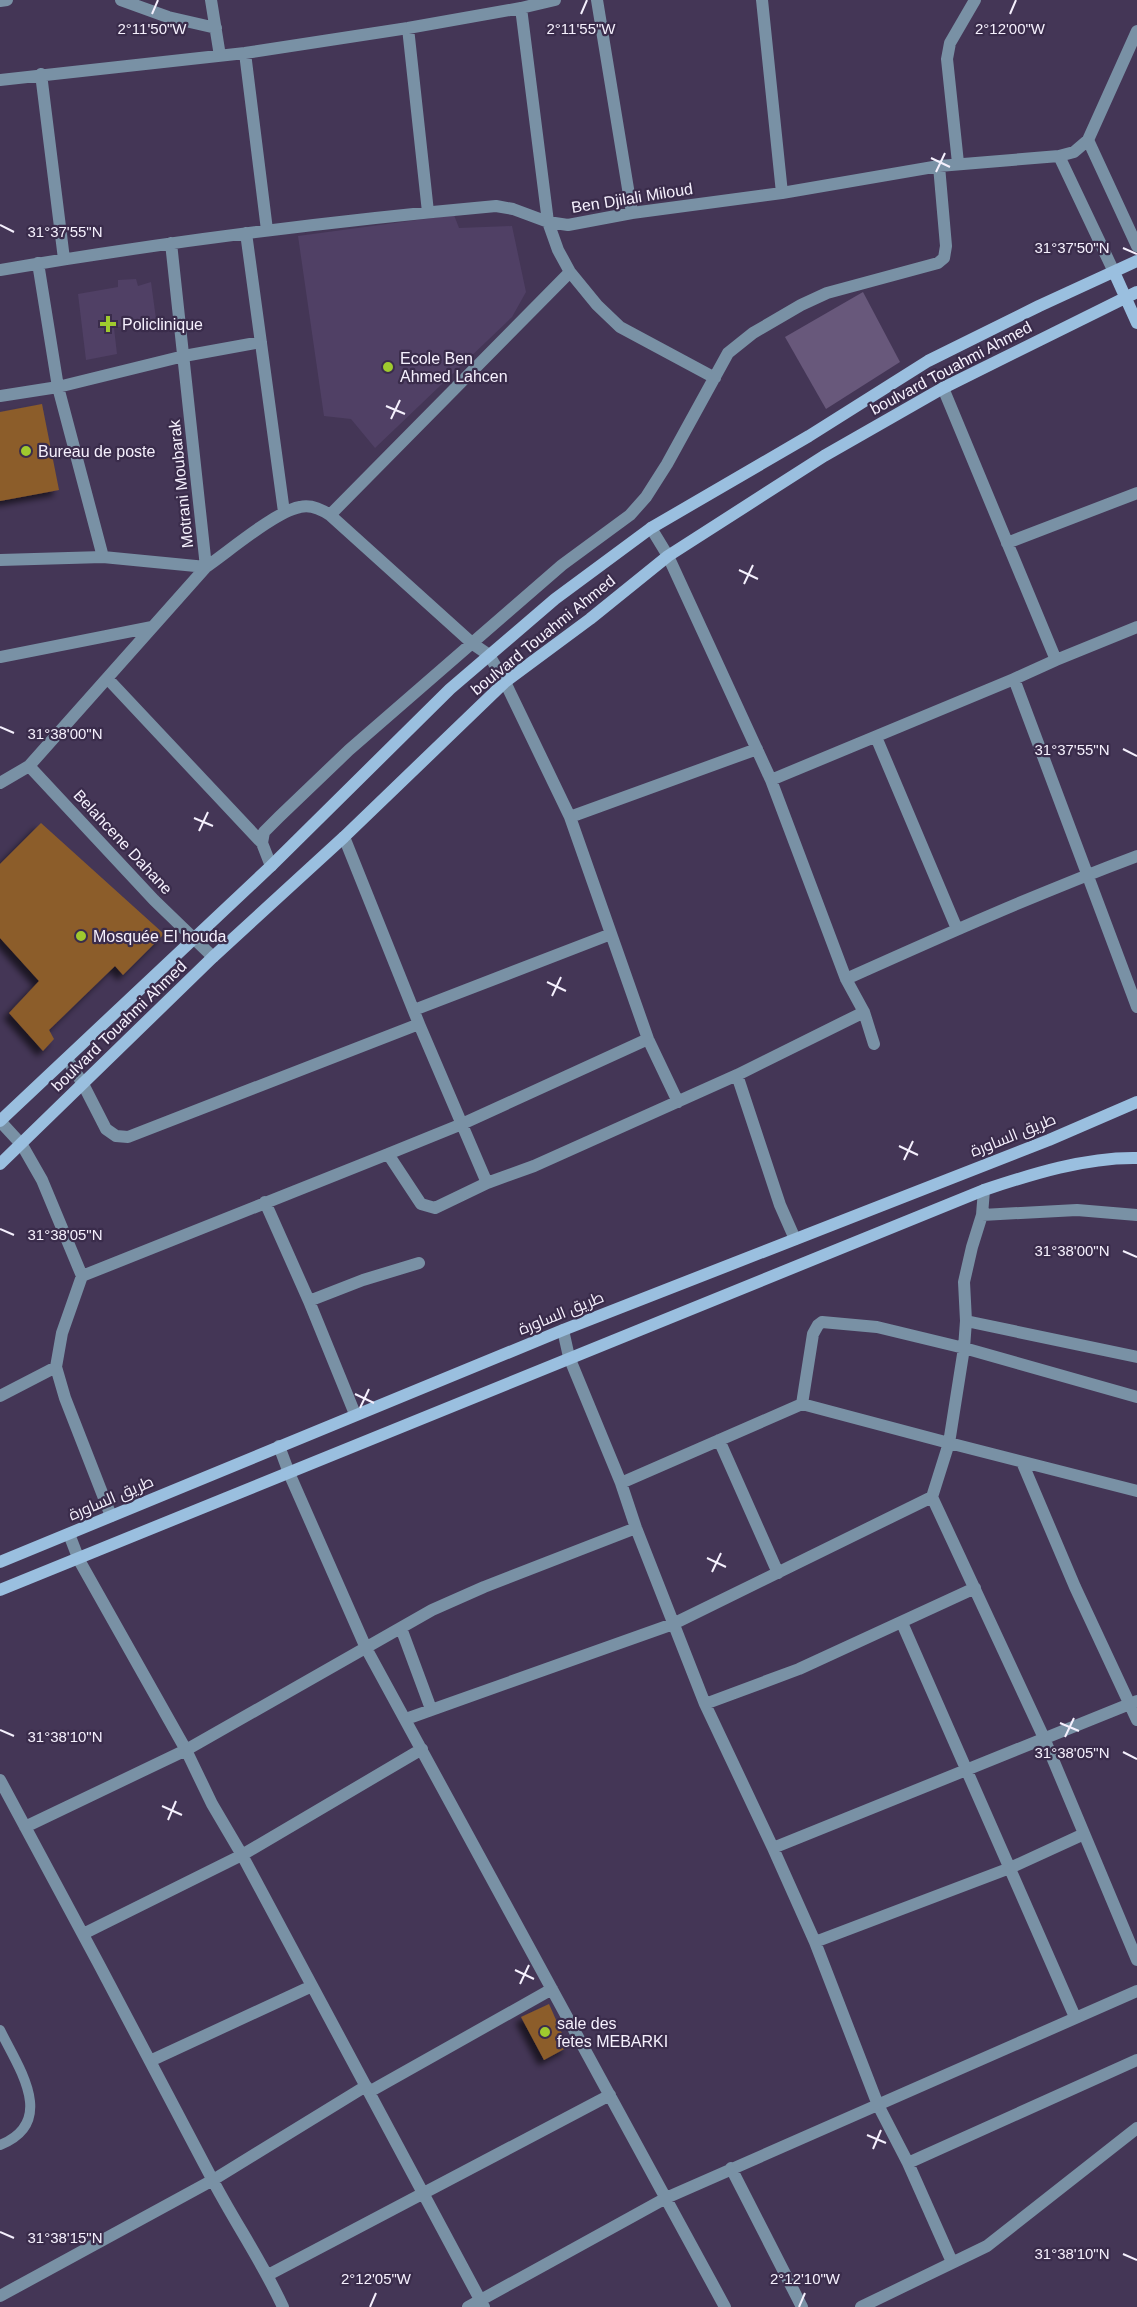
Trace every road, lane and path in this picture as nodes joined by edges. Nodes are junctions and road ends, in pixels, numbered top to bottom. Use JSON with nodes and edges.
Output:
{"nodes":[{"id":1,"x":6,"y":0,"type":"edge"},
{"id":2,"x":121,"y":0,"type":"edge"},
{"id":3,"x":211,"y":0,"type":"edge"},
{"id":4,"x":555,"y":0,"type":"edge"},
{"id":5,"x":597,"y":0,"type":"edge"},
{"id":6,"x":762,"y":0,"type":"edge"},
{"id":7,"x":975,"y":0,"type":"edge"},
{"id":8,"x":0,"y":1,"type":"edge"},
{"id":9,"x":521,"y":8,"type":"junction"},
{"id":10,"x":216,"y":28,"type":"junction"},
{"id":11,"x":408,"y":28,"type":"junction"},
{"id":12,"x":1137,"y":31,"type":"edge"},
{"id":13,"x":245,"y":53,"type":"junction"},
{"id":14,"x":220,"y":56,"type":"junction"},
{"id":15,"x":41,"y":74,"type":"junction"},
{"id":16,"x":0,"y":80,"type":"edge"},
{"id":17,"x":1088,"y":140,"type":"junction"},
{"id":18,"x":1059,"y":156,"type":"junction"},
{"id":19,"x":958,"y":163,"type":"junction"},
{"id":20,"x":939,"y":166,"type":"junction"},
{"id":21,"x":782,"y":193,"type":"junction"},
{"id":22,"x":428,"y":212,"type":"junction"},
{"id":23,"x":632,"y":213,"type":"junction"},
{"id":24,"x":548,"y":222,"type":"junction"},
{"id":25,"x":267,"y":230,"type":"junction"},
{"id":26,"x":246,"y":233,"type":"junction"},
{"id":27,"x":171,"y":243,"type":"junction"},
{"id":28,"x":1137,"y":246,"type":"edge"},
{"id":29,"x":64,"y":259,"type":"junction"},
{"id":30,"x":1137,"y":261,"type":"edge"},
{"id":31,"x":38,"y":263,"type":"junction"},
{"id":32,"x":0,"y":270,"type":"edge"},
{"id":33,"x":570,"y":272,"type":"junction"},
{"id":34,"x":1114,"y":272,"type":"junction"},
{"id":35,"x":1137,"y":292,"type":"edge"},
{"id":36,"x":1125,"y":299,"type":"junction"},
{"id":37,"x":1137,"y":323,"type":"edge"},
{"id":38,"x":261,"y":342,"type":"junction"},
{"id":39,"x":184,"y":356,"type":"junction"},
{"id":40,"x":715,"y":378,"type":"junction"},
{"id":41,"x":58,"y":387,"type":"junction"},
{"id":42,"x":942,"y":388,"type":"junction"},
{"id":43,"x":0,"y":396,"type":"edge"},
{"id":44,"x":1137,"y":493,"type":"edge"},
{"id":45,"x":284,"y":512,"type":"junction"},
{"id":46,"x":330,"y":515,"type":"junction"},
{"id":47,"x":651,"y":528,"type":"junction"},
{"id":48,"x":1008,"y":543,"type":"junction"},
{"id":49,"x":668,"y":556,"type":"junction"},
{"id":50,"x":103,"y":558,"type":"junction"},
{"id":51,"x":0,"y":560,"type":"edge"},
{"id":52,"x":206,"y":567,"type":"junction"},
{"id":53,"x":152,"y":627,"type":"junction"},
{"id":54,"x":1137,"y":627,"type":"edge"},
{"id":55,"x":473,"y":644,"type":"junction"},
{"id":56,"x":489,"y":655,"type":"junction"},
{"id":57,"x":0,"y":657,"type":"edge"},
{"id":58,"x":1056,"y":660,"type":"junction"},
{"id":59,"x":107,"y":678,"type":"junction"},
{"id":60,"x":1014,"y":679,"type":"junction"},
{"id":61,"x":505,"y":682,"type":"junction"},
{"id":62,"x":876,"y":737,"type":"junction"},
{"id":63,"x":757,"y":749,"type":"junction"},
{"id":64,"x":29,"y":766,"type":"junction"},
{"id":65,"x":771,"y":780,"type":"junction"},
{"id":66,"x":0,"y":783,"type":"edge"},
{"id":67,"x":570,"y":817,"type":"junction"},
{"id":68,"x":344,"y":837,"type":"junction"},
{"id":69,"x":262,"y":843,"type":"junction"},
{"id":70,"x":1137,"y":856,"type":"edge"},
{"id":71,"x":272,"y":866,"type":"junction"},
{"id":72,"x":1086,"y":875,"type":"junction"},
{"id":73,"x":957,"y":929,"type":"junction"},
{"id":74,"x":610,"y":934,"type":"junction"},
{"id":75,"x":195,"y":938,"type":"junction"},
{"id":76,"x":213,"y":957,"type":"junction"},
{"id":77,"x":846,"y":979,"type":"junction"},
{"id":78,"x":1137,"y":1007,"type":"edge"},
{"id":79,"x":414,"y":1010,"type":"junction"},
{"id":80,"x":864,"y":1012,"type":"junction"},
{"id":81,"x":419,"y":1024,"type":"junction"},
{"id":82,"x":648,"y":1039,"type":"junction"},
{"id":83,"x":874,"y":1044,"type":"dead end"},
{"id":84,"x":67,"y":1059,"type":"junction"},
{"id":85,"x":736,"y":1075,"type":"junction"},
{"id":86,"x":83,"y":1084,"type":"junction"},
{"id":87,"x":678,"y":1101,"type":"junction"},
{"id":88,"x":1137,"y":1102,"type":"edge"},
{"id":89,"x":0,"y":1121,"type":"edge"},
{"id":90,"x":462,"y":1124,"type":"junction"},
{"id":91,"x":22,"y":1145,"type":"junction"},
{"id":92,"x":388,"y":1154,"type":"junction"},
{"id":93,"x":1137,"y":1158,"type":"edge"},
{"id":94,"x":0,"y":1164,"type":"edge"},
{"id":95,"x":487,"y":1182,"type":"junction"},
{"id":96,"x":984,"y":1190,"type":"junction"},
{"id":97,"x":265,"y":1202,"type":"junction"},
{"id":98,"x":982,"y":1215,"type":"junction"},
{"id":99,"x":1137,"y":1215,"type":"edge"},
{"id":100,"x":795,"y":1239,"type":"junction"},
{"id":101,"x":419,"y":1263,"type":"dead end"},
{"id":102,"x":82,"y":1276,"type":"junction"},
{"id":103,"x":309,"y":1301,"type":"junction"},
{"id":104,"x":966,"y":1321,"type":"junction"},
{"id":105,"x":563,"y":1330,"type":"junction"},
{"id":106,"x":964,"y":1348,"type":"junction"},
{"id":107,"x":570,"y":1357,"type":"junction"},
{"id":108,"x":1137,"y":1358,"type":"edge"},
{"id":109,"x":56,"y":1367,"type":"junction"},
{"id":110,"x":0,"y":1396,"type":"edge"},
{"id":111,"x":1137,"y":1396,"type":"edge"},
{"id":112,"x":802,"y":1404,"type":"junction"},
{"id":113,"x":355,"y":1414,"type":"junction"},
{"id":114,"x":719,"y":1440,"type":"junction"},
{"id":115,"x":949,"y":1443,"type":"junction"},
{"id":116,"x":279,"y":1446,"type":"junction"},
{"id":117,"x":1022,"y":1462,"type":"junction"},
{"id":118,"x":289,"y":1473,"type":"junction"},
{"id":119,"x":621,"y":1483,"type":"junction"},
{"id":120,"x":1137,"y":1491,"type":"edge"},
{"id":121,"x":932,"y":1497,"type":"junction"},
{"id":122,"x":111,"y":1516,"type":"junction"},
{"id":123,"x":636,"y":1528,"type":"junction"},
{"id":124,"x":69,"y":1534,"type":"junction"},
{"id":125,"x":79,"y":1560,"type":"junction"},
{"id":126,"x":0,"y":1562,"type":"edge"},
{"id":127,"x":778,"y":1573,"type":"junction"},
{"id":128,"x":975,"y":1588,"type":"junction"},
{"id":129,"x":0,"y":1590,"type":"edge"},
{"id":130,"x":902,"y":1623,"type":"junction"},
{"id":131,"x":673,"y":1624,"type":"junction"},
{"id":132,"x":401,"y":1628,"type":"junction"},
{"id":133,"x":366,"y":1648,"type":"junction"},
{"id":134,"x":1133,"y":1703,"type":"edge"},
{"id":135,"x":705,"y":1704,"type":"junction"},
{"id":136,"x":431,"y":1709,"type":"junction"},
{"id":137,"x":406,"y":1719,"type":"junction"},
{"id":138,"x":1137,"y":1720,"type":"edge"},
{"id":139,"x":1044,"y":1738,"type":"junction"},
{"id":140,"x":422,"y":1749,"type":"junction"},
{"id":141,"x":186,"y":1750,"type":"junction"},
{"id":142,"x":967,"y":1768,"type":"junction"},
{"id":143,"x":0,"y":1780,"type":"edge"},
{"id":144,"x":25,"y":1827,"type":"junction"},
{"id":145,"x":1084,"y":1834,"type":"junction"},
{"id":146,"x":773,"y":1848,"type":"junction"},
{"id":147,"x":242,"y":1855,"type":"junction"},
{"id":148,"x":1010,"y":1868,"type":"junction"},
{"id":149,"x":83,"y":1934,"type":"junction"},
{"id":150,"x":814,"y":1942,"type":"junction"},
{"id":151,"x":1137,"y":1960,"type":"edge"},
{"id":152,"x":312,"y":1986,"type":"junction"},
{"id":153,"x":552,"y":1989,"type":"junction"},
{"id":154,"x":1137,"y":1991,"type":"edge"},
{"id":155,"x":1075,"y":2017,"type":"junction"},
{"id":156,"x":0,"y":2030,"type":"edge"},
{"id":157,"x":1137,"y":2060,"type":"edge"},
{"id":158,"x":150,"y":2061,"type":"junction"},
{"id":159,"x":368,"y":2089,"type":"junction"},
{"id":160,"x":610,"y":2095,"type":"junction"},
{"id":161,"x":878,"y":2105,"type":"junction"},
{"id":162,"x":1137,"y":2128,"type":"edge"},
{"id":163,"x":0,"y":2145,"type":"edge"},
{"id":164,"x":908,"y":2163,"type":"junction"},
{"id":165,"x":731,"y":2168,"type":"junction"},
{"id":166,"x":213,"y":2180,"type":"junction"},
{"id":167,"x":423,"y":2193,"type":"junction"},
{"id":168,"x":666,"y":2198,"type":"junction"},
{"id":169,"x":952,"y":2262,"type":"junction"},
{"id":170,"x":268,"y":2275,"type":"junction"},
{"id":171,"x":0,"y":2296,"type":"edge"},
{"id":172,"x":483,"y":2304,"type":"edge"},
{"id":173,"x":719,"y":2305,"type":"edge"},
{"id":174,"x":283,"y":2307,"type":"edge"},
{"id":175,"x":468,"y":2307,"type":"edge"},
{"id":176,"x":802,"y":2307,"type":"edge"},
{"id":177,"x":861,"y":2307,"type":"edge"}],
"edges":[{"from":1,"to":8,"type":"street"},
{"from":2,"to":10,"type":"street"},
{"from":3,"to":10,"type":"street"},
{"from":4,"to":9,"type":"street"},
{"from":5,"to":23,"type":"street"},
{"from":6,"to":21,"type":"street"},
{"from":7,"to":19,"type":"street"},
{"from":9,"to":11,"type":"street"},
{"from":9,"to":24,"type":"street"},
{"from":10,"to":14,"type":"street"},
{"from":11,"to":13,"type":"street"},
{"from":11,"to":22,"type":"street"},
{"from":12,"to":17,"type":"street"},
{"from":13,"to":14,"type":"street"},
{"from":13,"to":25,"type":"street"},
{"from":14,"to":15,"type":"street"},
{"from":15,"to":16,"type":"street"},
{"from":15,"to":29,"type":"street"},
{"from":17,"to":18,"type":"street","name":"Ben Djilali Miloud"},
{"from":17,"to":28,"type":"street"},
{"from":18,"to":19,"type":"street","name":"Ben Djilali Miloud"},
{"from":18,"to":34,"type":"street"},
{"from":19,"to":20,"type":"street","name":"Ben Djilali Miloud"},
{"from":20,"to":21,"type":"street","name":"Ben Djilali Miloud"},
{"from":20,"to":40,"type":"street"},
{"from":21,"to":23,"type":"street","name":"Ben Djilali Miloud"},
{"from":22,"to":24,"type":"street","name":"Ben Djilali Miloud"},
{"from":22,"to":25,"type":"street","name":"Ben Djilali Miloud"},
{"from":23,"to":24,"type":"street","name":"Ben Djilali Miloud"},
{"from":24,"to":33,"type":"street"},
{"from":25,"to":26,"type":"street","name":"Ben Djilali Miloud"},
{"from":26,"to":27,"type":"street","name":"Ben Djilali Miloud"},
{"from":26,"to":38,"type":"street"},
{"from":27,"to":29,"type":"street","name":"Ben Djilali Miloud"},
{"from":27,"to":39,"type":"street","name":"Motrani Moubarak"},
{"from":29,"to":31,"type":"street","name":"Ben Djilali Miloud"},
{"from":30,"to":34,"type":"main road","name":"boulvard Touahmi Ahmed"},
{"from":31,"to":32,"type":"street","name":"Ben Djilali Miloud"},
{"from":31,"to":41,"type":"street"},
{"from":33,"to":40,"type":"street"},
{"from":33,"to":46,"type":"street"},
{"from":34,"to":36,"type":"main road"},
{"from":34,"to":47,"type":"main road","name":"boulvard Touahmi Ahmed"},
{"from":35,"to":36,"type":"main road","name":"boulvard Touahmi Ahmed"},
{"from":36,"to":37,"type":"main road"},
{"from":36,"to":42,"type":"main road","name":"boulvard Touahmi Ahmed"},
{"from":38,"to":39,"type":"street"},
{"from":38,"to":45,"type":"street"},
{"from":39,"to":41,"type":"street"},
{"from":39,"to":52,"type":"street","name":"Motrani Moubarak"},
{"from":40,"to":55,"type":"street"},
{"from":41,"to":43,"type":"street"},
{"from":41,"to":50,"type":"street"},
{"from":42,"to":48,"type":"street"},
{"from":42,"to":49,"type":"main road","name":"boulvard Touahmi Ahmed"},
{"from":44,"to":48,"type":"street"},
{"from":45,"to":46,"type":"street"},
{"from":45,"to":52,"type":"street"},
{"from":46,"to":55,"type":"street"},
{"from":47,"to":49,"type":"street"},
{"from":47,"to":56,"type":"main road","name":"boulvard Touahmi Ahmed"},
{"from":48,"to":58,"type":"street"},
{"from":49,"to":61,"type":"main road","name":"boulvard Touahmi Ahmed"},
{"from":49,"to":63,"type":"street"},
{"from":50,"to":51,"type":"street"},
{"from":50,"to":52,"type":"street"},
{"from":52,"to":53,"type":"street","name":"Motrani Moubarak"},
{"from":53,"to":57,"type":"street"},
{"from":53,"to":59,"type":"street","name":"Motrani Moubarak"},
{"from":54,"to":58,"type":"street"},
{"from":55,"to":56,"type":"street"},
{"from":55,"to":69,"type":"street"},
{"from":56,"to":61,"type":"street"},
{"from":56,"to":71,"type":"main road","name":"boulvard Touahmi Ahmed"},
{"from":58,"to":60,"type":"street"},
{"from":59,"to":64,"type":"street","name":"Motrani Moubarak"},
{"from":59,"to":69,"type":"street"},
{"from":60,"to":62,"type":"street"},
{"from":60,"to":72,"type":"street"},
{"from":61,"to":67,"type":"street"},
{"from":61,"to":68,"type":"main road","name":"boulvard Touahmi Ahmed"},
{"from":62,"to":65,"type":"street"},
{"from":62,"to":73,"type":"street"},
{"from":63,"to":65,"type":"street"},
{"from":63,"to":67,"type":"street"},
{"from":64,"to":66,"type":"street","name":"Motrani Moubarak"},
{"from":64,"to":75,"type":"street","name":"Belahcene Dahane"},
{"from":65,"to":77,"type":"street"},
{"from":67,"to":74,"type":"street"},
{"from":68,"to":76,"type":"main road","name":"boulvard Touahmi Ahmed"},
{"from":68,"to":79,"type":"street"},
{"from":69,"to":71,"type":"street"},
{"from":70,"to":72,"type":"street"},
{"from":71,"to":75,"type":"main road","name":"boulvard Touahmi Ahmed"},
{"from":72,"to":73,"type":"street"},
{"from":72,"to":78,"type":"street"},
{"from":73,"to":77,"type":"street"},
{"from":74,"to":79,"type":"street"},
{"from":74,"to":82,"type":"street"},
{"from":75,"to":76,"type":"street","name":"Belahcene Dahane"},
{"from":75,"to":84,"type":"main road","name":"boulvard Touahmi Ahmed"},
{"from":76,"to":86,"type":"main road","name":"boulvard Touahmi Ahmed"},
{"from":77,"to":80,"type":"street"},
{"from":79,"to":81,"type":"street"},
{"from":80,"to":83,"type":"street"},
{"from":80,"to":85,"type":"street"},
{"from":81,"to":86,"type":"street"},
{"from":81,"to":90,"type":"street"},
{"from":82,"to":87,"type":"street"},
{"from":82,"to":90,"type":"street"},
{"from":84,"to":86,"type":"street"},
{"from":84,"to":89,"type":"main road","name":"boulvard Touahmi Ahmed"},
{"from":85,"to":87,"type":"street"},
{"from":85,"to":100,"type":"street"},
{"from":86,"to":91,"type":"main road","name":"boulvard Touahmi Ahmed"},
{"from":87,"to":95,"type":"street"},
{"from":88,"to":100,"type":"main road","name":"طريق الساورة"},
{"from":89,"to":91,"type":"street"},
{"from":90,"to":92,"type":"street"},
{"from":90,"to":95,"type":"street"},
{"from":91,"to":94,"type":"main road","name":"boulvard Touahmi Ahmed"},
{"from":91,"to":102,"type":"street"},
{"from":92,"to":95,"type":"street"},
{"from":92,"to":97,"type":"street"},
{"from":93,"to":96,"type":"main road"},
{"from":96,"to":98,"type":"street"},
{"from":96,"to":107,"type":"main road"},
{"from":97,"to":102,"type":"street"},
{"from":97,"to":103,"type":"street"},
{"from":98,"to":99,"type":"street"},
{"from":98,"to":104,"type":"street"},
{"from":100,"to":105,"type":"main road","name":"طريق الساورة"},
{"from":101,"to":103,"type":"street"},
{"from":102,"to":109,"type":"street"},
{"from":103,"to":113,"type":"street"},
{"from":104,"to":106,"type":"street"},
{"from":104,"to":108,"type":"street"},
{"from":105,"to":107,"type":"street"},
{"from":105,"to":113,"type":"main road","name":"طريق الساورة"},
{"from":106,"to":111,"type":"street"},
{"from":106,"to":112,"type":"street"},
{"from":106,"to":115,"type":"street"},
{"from":107,"to":118,"type":"main road"},
{"from":107,"to":119,"type":"street"},
{"from":109,"to":110,"type":"street"},
{"from":109,"to":122,"type":"street"},
{"from":112,"to":114,"type":"street"},
{"from":112,"to":115,"type":"street"},
{"from":113,"to":116,"type":"main road","name":"طريق الساورة"},
{"from":114,"to":119,"type":"street"},
{"from":114,"to":127,"type":"street"},
{"from":115,"to":117,"type":"street"},
{"from":115,"to":121,"type":"street"},
{"from":116,"to":118,"type":"street"},
{"from":116,"to":122,"type":"main road","name":"طريق الساورة"},
{"from":117,"to":120,"type":"street"},
{"from":117,"to":134,"type":"street"},
{"from":118,"to":125,"type":"main road"},
{"from":118,"to":133,"type":"street"},
{"from":119,"to":123,"type":"street"},
{"from":121,"to":127,"type":"street"},
{"from":121,"to":128,"type":"street"},
{"from":122,"to":124,"type":"main road","name":"طريق الساورة"},
{"from":123,"to":131,"type":"street"},
{"from":123,"to":132,"type":"street"},
{"from":124,"to":125,"type":"street"},
{"from":124,"to":126,"type":"main road","name":"طريق الساورة"},
{"from":125,"to":129,"type":"main road"},
{"from":125,"to":141,"type":"street"},
{"from":127,"to":131,"type":"street"},
{"from":128,"to":130,"type":"street"},
{"from":128,"to":139,"type":"street"},
{"from":130,"to":135,"type":"street"},
{"from":130,"to":142,"type":"street"},
{"from":131,"to":135,"type":"street"},
{"from":131,"to":136,"type":"street"},
{"from":132,"to":133,"type":"street"},
{"from":132,"to":136,"type":"street"},
{"from":133,"to":137,"type":"street"},
{"from":133,"to":141,"type":"street"},
{"from":134,"to":138,"type":"street"},
{"from":134,"to":139,"type":"street"},
{"from":135,"to":146,"type":"street"},
{"from":136,"to":137,"type":"street"},
{"from":137,"to":140,"type":"street"},
{"from":139,"to":142,"type":"street"},
{"from":139,"to":145,"type":"street"},
{"from":140,"to":147,"type":"street"},
{"from":140,"to":153,"type":"street"},
{"from":141,"to":144,"type":"street"},
{"from":141,"to":147,"type":"street"},
{"from":142,"to":146,"type":"street"},
{"from":142,"to":148,"type":"street"},
{"from":143,"to":144,"type":"street"},
{"from":144,"to":149,"type":"street"},
{"from":145,"to":148,"type":"street"},
{"from":145,"to":151,"type":"street"},
{"from":146,"to":150,"type":"street"},
{"from":147,"to":149,"type":"street"},
{"from":147,"to":152,"type":"street"},
{"from":148,"to":150,"type":"street"},
{"from":148,"to":155,"type":"street"},
{"from":149,"to":158,"type":"street"},
{"from":150,"to":161,"type":"street"},
{"from":152,"to":158,"type":"street"},
{"from":152,"to":159,"type":"street"},
{"from":153,"to":159,"type":"street"},
{"from":153,"to":160,"type":"street"},
{"from":154,"to":155,"type":"street"},
{"from":155,"to":161,"type":"street"},
{"from":156,"to":163,"type":"lane"},
{"from":157,"to":164,"type":"street"},
{"from":158,"to":166,"type":"street"},
{"from":159,"to":166,"type":"street"},
{"from":159,"to":167,"type":"street"},
{"from":160,"to":167,"type":"street"},
{"from":160,"to":168,"type":"street"},
{"from":161,"to":164,"type":"street"},
{"from":161,"to":165,"type":"street"},
{"from":162,"to":169,"type":"street"},
{"from":164,"to":169,"type":"street"},
{"from":165,"to":168,"type":"street"},
{"from":165,"to":176,"type":"street"},
{"from":166,"to":170,"type":"street"},
{"from":166,"to":171,"type":"street"},
{"from":167,"to":170,"type":"street"},
{"from":167,"to":172,"type":"street"},
{"from":168,"to":172,"type":"street"},
{"from":168,"to":173,"type":"street"},
{"from":169,"to":177,"type":"street"},
{"from":170,"to":174,"type":"street"},
{"from":172,"to":175,"type":"street"}]}
